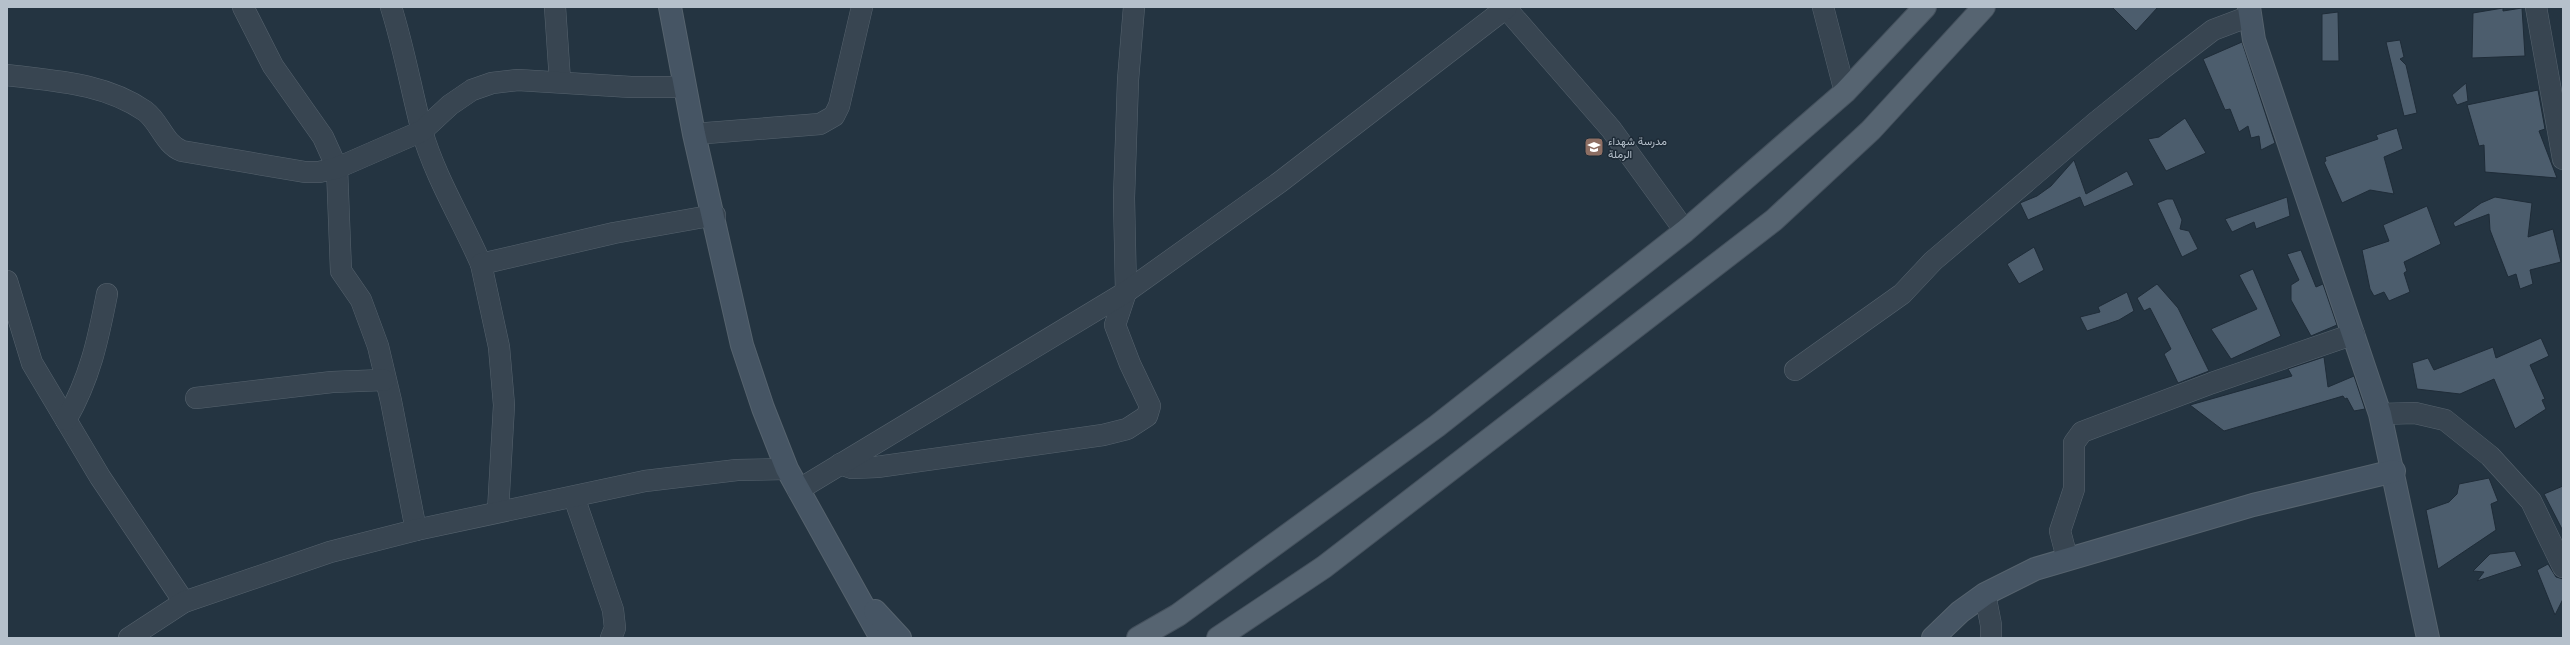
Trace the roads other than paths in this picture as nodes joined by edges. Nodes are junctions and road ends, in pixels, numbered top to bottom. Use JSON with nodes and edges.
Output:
{"nodes":[{"id":1,"x":243,"y":7,"type":"edge"},
{"id":2,"x":390,"y":7,"type":"edge"},
{"id":3,"x":555,"y":7,"type":"edge"},
{"id":4,"x":670,"y":7,"type":"edge"},
{"id":5,"x":862,"y":7,"type":"edge"},
{"id":6,"x":1134,"y":7,"type":"edge"},
{"id":7,"x":1823,"y":7,"type":"edge"},
{"id":8,"x":1925,"y":7,"type":"edge"},
{"id":9,"x":1984,"y":7,"type":"edge"},
{"id":10,"x":2536,"y":7,"type":"edge"},
{"id":11,"x":1506,"y":8,"type":"edge"},
{"id":12,"x":2249,"y":11,"type":"edge"},
{"id":13,"x":7,"y":75,"type":"edge"},
{"id":14,"x":560,"y":81,"type":"junction"},
{"id":15,"x":685,"y":88,"type":"junction"},
{"id":16,"x":1845,"y":92,"type":"junction"},
{"id":17,"x":422,"y":131,"type":"junction"},
{"id":18,"x":694,"y":134,"type":"junction"},
{"id":19,"x":2563,"y":160,"type":"edge"},
{"id":20,"x":337,"y":168,"type":"junction"},
{"id":21,"x":715,"y":215,"type":"junction"},
{"id":22,"x":1685,"y":232,"type":"junction"},
{"id":23,"x":482,"y":264,"type":"junction"},
{"id":24,"x":7,"y":281,"type":"edge"},
{"id":25,"x":1126,"y":292,"type":"junction"},
{"id":26,"x":108,"y":294,"type":"dead end"},
{"id":27,"x":2354,"y":334,"type":"junction"},
{"id":28,"x":1795,"y":370,"type":"dead end"},
{"id":29,"x":384,"y":380,"type":"junction"},
{"id":30,"x":196,"y":398,"type":"dead end"},
{"id":31,"x":2380,"y":414,"type":"junction"},
{"id":32,"x":66,"y":420,"type":"junction"},
{"id":33,"x":840,"y":464,"type":"junction"},
{"id":34,"x":787,"y":470,"type":"junction"},
{"id":35,"x":2394,"y":471,"type":"junction"},
{"id":36,"x":798,"y":490,"type":"junction"},
{"id":37,"x":574,"y":497,"type":"junction"},
{"id":38,"x":498,"y":510,"type":"junction"},
{"id":39,"x":416,"y":530,"type":"junction"},
{"id":40,"x":2067,"y":558,"type":"junction"},
{"id":41,"x":2563,"y":567,"type":"edge"},
{"id":42,"x":856,"y":592,"type":"junction"},
{"id":43,"x":1984,"y":594,"type":"junction"},
{"id":44,"x":184,"y":602,"type":"junction"},
{"id":45,"x":129,"y":638,"type":"edge"},
{"id":46,"x":612,"y":638,"type":"edge"},
{"id":47,"x":881,"y":638,"type":"edge"},
{"id":48,"x":900,"y":638,"type":"edge"},
{"id":49,"x":1138,"y":638,"type":"edge"},
{"id":50,"x":1218,"y":638,"type":"edge"},
{"id":51,"x":1933,"y":638,"type":"edge"},
{"id":52,"x":1991,"y":638,"type":"edge"},
{"id":53,"x":2428,"y":638,"type":"edge"}],
"edges":[{"from":1,"to":20,"type":"street"},
{"from":2,"to":17,"type":"street"},
{"from":3,"to":14,"type":"street"},
{"from":4,"to":15,"type":"street"},
{"from":5,"to":18,"type":"street"},
{"from":6,"to":25,"type":"street"},
{"from":7,"to":16,"type":"street"},
{"from":8,"to":16,"type":"main road"},
{"from":9,"to":50,"type":"main road"},
{"from":10,"to":19,"type":"street"},
{"from":11,"to":22,"type":"street"},
{"from":11,"to":25,"type":"street"},
{"from":12,"to":27,"type":"street"},
{"from":12,"to":28,"type":"street"},
{"from":13,"to":20,"type":"street"},
{"from":14,"to":15,"type":"street"},
{"from":14,"to":17,"type":"street"},
{"from":15,"to":18,"type":"street"},
{"from":16,"to":22,"type":"main road"},
{"from":17,"to":20,"type":"street"},
{"from":17,"to":23,"type":"street"},
{"from":18,"to":21,"type":"street"},
{"from":20,"to":29,"type":"street"},
{"from":21,"to":23,"type":"street"},
{"from":21,"to":34,"type":"street"},
{"from":22,"to":49,"type":"main road"},
{"from":23,"to":38,"type":"street"},
{"from":24,"to":32,"type":"street"},
{"from":25,"to":33,"type":"street"},
{"from":25,"to":33,"type":"street"},
{"from":26,"to":32,"type":"street"},
{"from":27,"to":31,"type":"street"},
{"from":27,"to":40,"type":"street"},
{"from":29,"to":30,"type":"street"},
{"from":29,"to":39,"type":"street"},
{"from":31,"to":35,"type":"street"},
{"from":31,"to":41,"type":"street"},
{"from":32,"to":44,"type":"street"},
{"from":33,"to":36,"type":"street"},
{"from":34,"to":36,"type":"street"},
{"from":34,"to":37,"type":"street"},
{"from":35,"to":40,"type":"street"},
{"from":35,"to":53,"type":"street"},
{"from":36,"to":42,"type":"street"},
{"from":37,"to":38,"type":"street"},
{"from":37,"to":46,"type":"street"},
{"from":38,"to":39,"type":"street"},
{"from":39,"to":44,"type":"street"},
{"from":40,"to":43,"type":"street"},
{"from":42,"to":47,"type":"street"},
{"from":42,"to":48,"type":"street"},
{"from":43,"to":51,"type":"street"},
{"from":43,"to":52,"type":"street"},
{"from":44,"to":45,"type":"street"}]}
